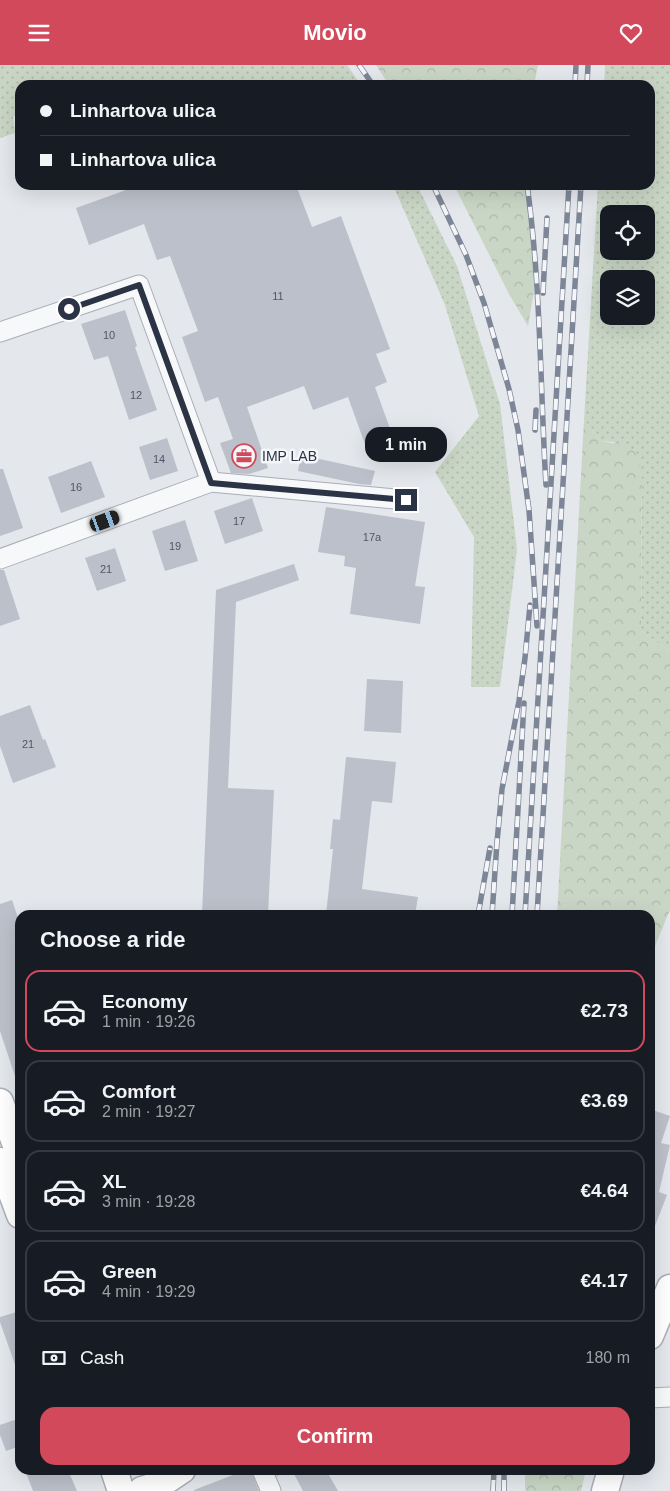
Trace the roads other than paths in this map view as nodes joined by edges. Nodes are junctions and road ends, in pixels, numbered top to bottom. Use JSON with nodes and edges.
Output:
{"nodes":[{"id":1,"x":0,"y":332,"type":"edge"},
{"id":2,"x":211,"y":483,"type":"junction"},
{"id":3,"x":406,"y":500,"type":"dead end"},
{"id":4,"x":0,"y":559,"type":"edge"},
{"id":5,"x":0,"y":1102,"type":"edge"},
{"id":6,"x":15,"y":1142,"type":"edge"},
{"id":7,"x":0,"y":1161,"type":"edge"},
{"id":8,"x":15,"y":1202,"type":"edge"},
{"id":9,"x":670,"y":1288,"type":"edge"},
{"id":10,"x":655,"y":1324,"type":"edge"},
{"id":11,"x":670,"y":1397,"type":"edge"},
{"id":12,"x":655,"y":1398,"type":"edge"},
{"id":13,"x":121,"y":1475,"type":"edge"},
{"id":14,"x":174,"y":1475,"type":"edge"},
{"id":15,"x":264,"y":1475,"type":"edge"},
{"id":16,"x":610,"y":1475,"type":"edge"},
{"id":17,"x":135,"y":1486,"type":"edge"},
{"id":18,"x":271,"y":1491,"type":"edge"},
{"id":19,"x":606,"y":1491,"type":"edge"}],
"edges":[{"from":1,"to":2,"type":"street"},
{"from":2,"to":3,"type":"street"},
{"from":2,"to":4,"type":"street"},
{"from":5,"to":6,"type":"main road"},
{"from":7,"to":8,"type":"main road"},
{"from":9,"to":10,"type":"main road"},
{"from":11,"to":12,"type":"street"},
{"from":13,"to":17,"type":"main road"},
{"from":14,"to":17,"type":"main road"},
{"from":15,"to":18,"type":"street"},
{"from":16,"to":19,"type":"main road"}]}
